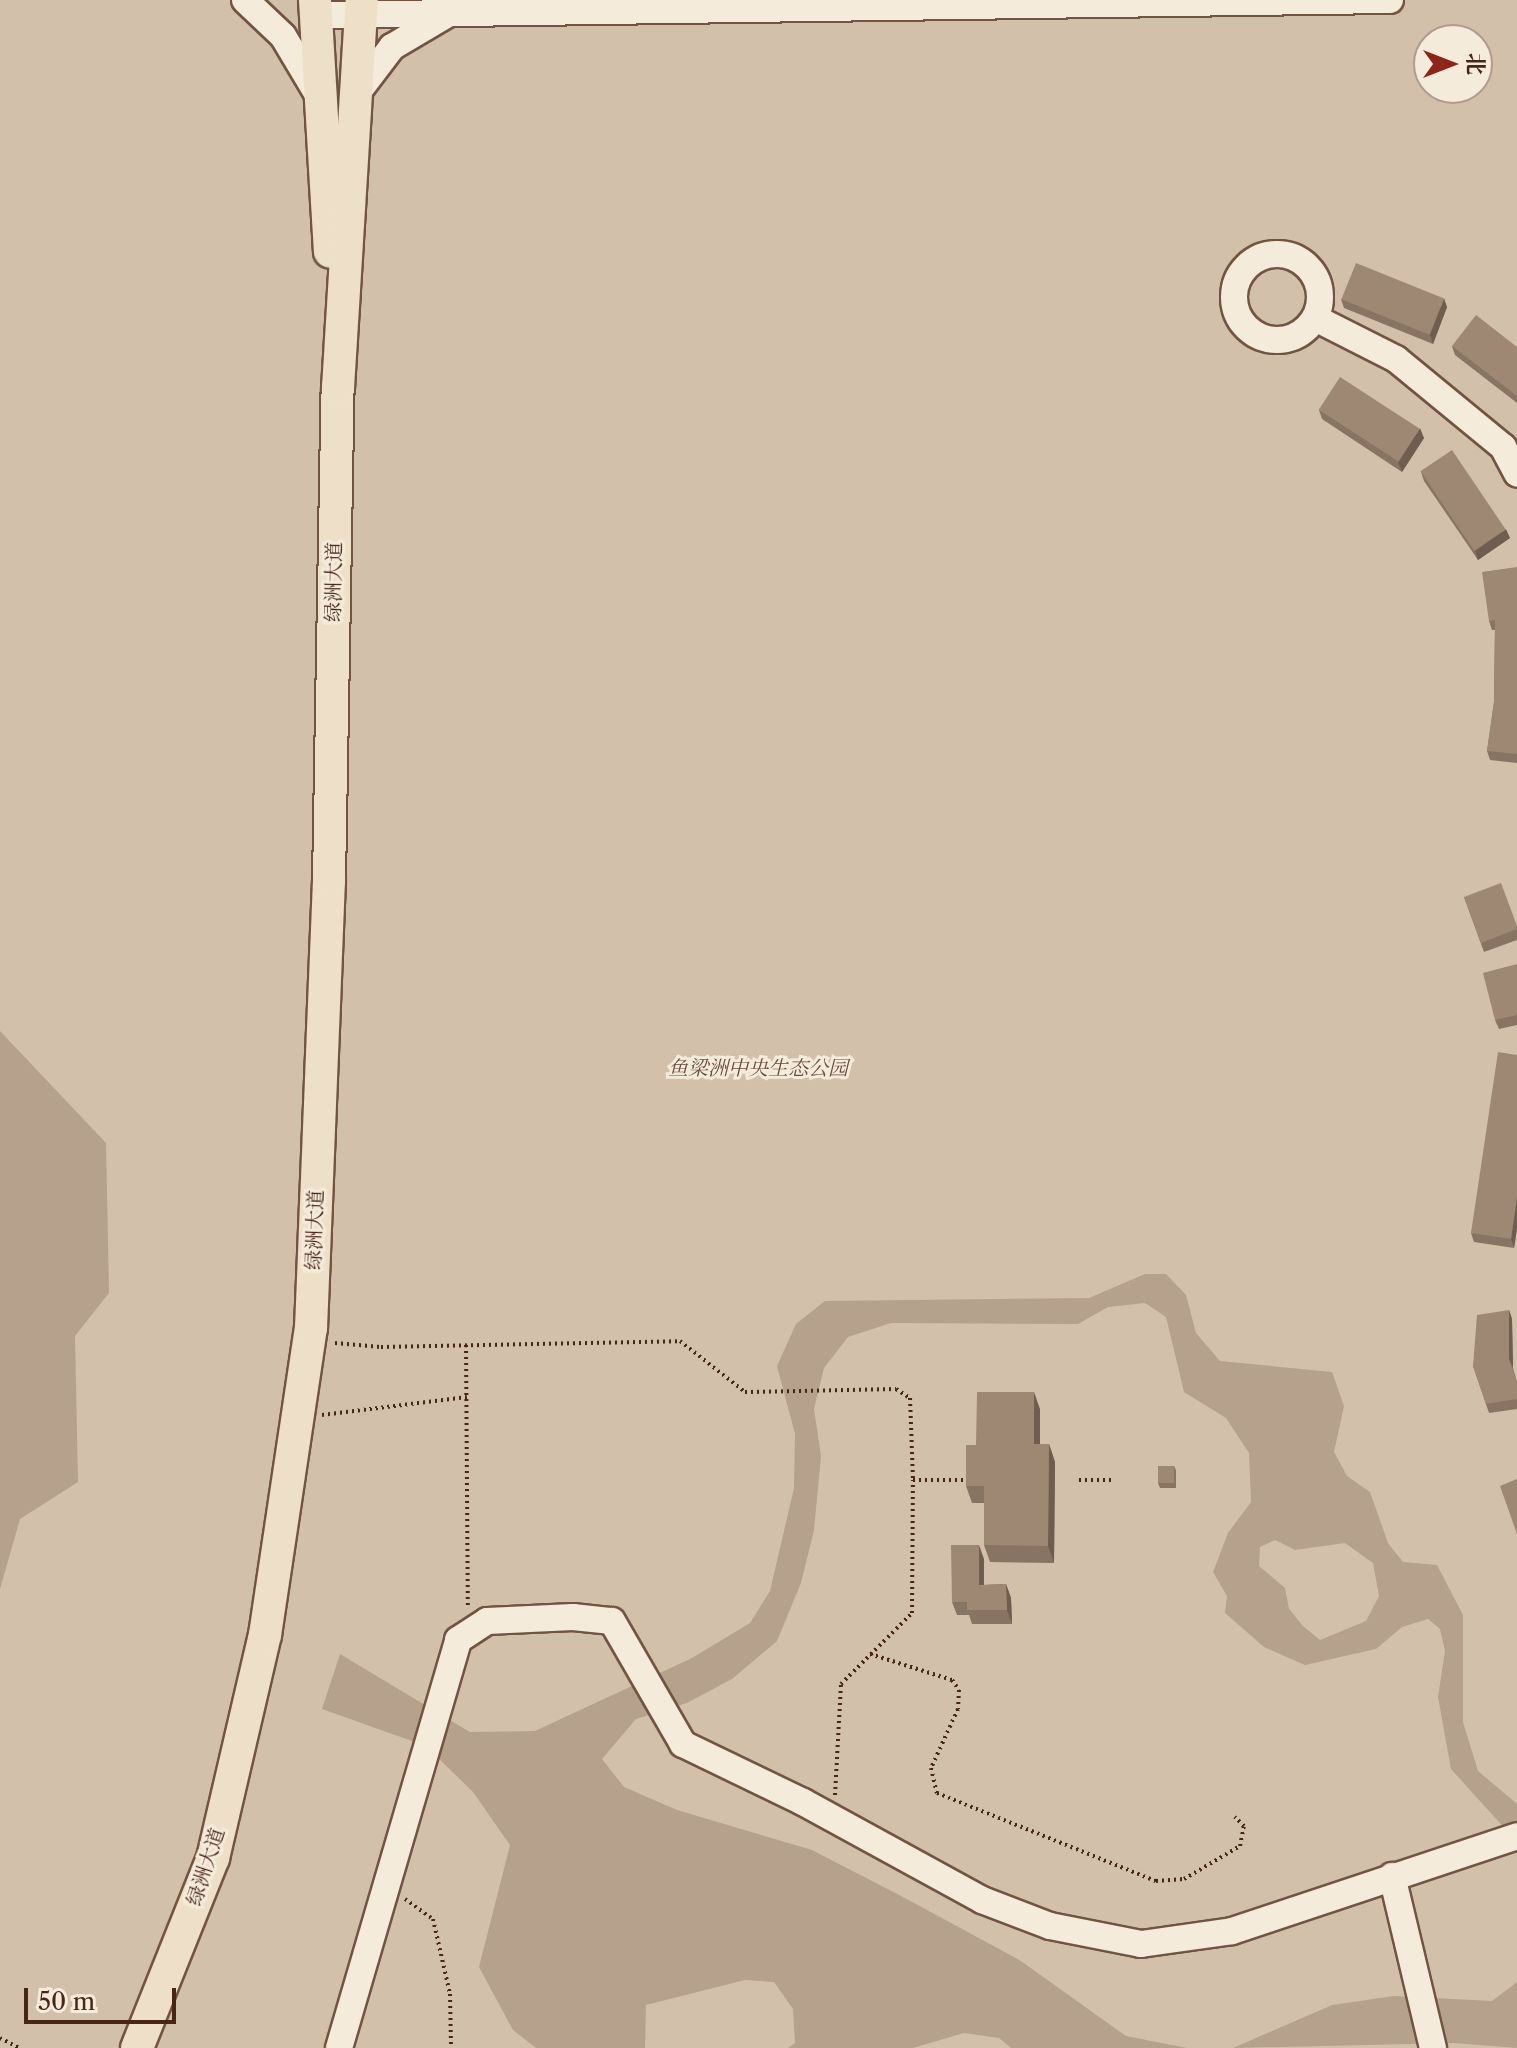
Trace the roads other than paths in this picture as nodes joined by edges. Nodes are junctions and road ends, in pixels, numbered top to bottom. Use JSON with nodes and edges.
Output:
{"nodes":[{"id":1,"x":245,"y":0,"type":"edge"},
{"id":2,"x":1390,"y":0,"type":"edge"},
{"id":3,"x":362,"y":7,"type":"edge"},
{"id":4,"x":315,"y":8,"type":"edge"},
{"id":5,"x":459,"y":9,"type":"edge"},
{"id":6,"x":357,"y":93,"type":"junction"},
{"id":7,"x":320,"y":99,"type":"junction"},
{"id":8,"x":1315,"y":318,"type":"dead end"},
{"id":9,"x":338,"y":388,"type":"junction"},
{"id":10,"x":1517,"y":473,"type":"edge"},
{"id":11,"x":1517,"y":1836,"type":"edge"},
{"id":12,"x":1392,"y":1876,"type":"junction"},
{"id":13,"x":137,"y":2048,"type":"edge"},
{"id":14,"x":339,"y":2048,"type":"edge"},
{"id":15,"x":1433,"y":2048,"type":"edge"}],
"edges":[{"from":1,"to":7,"type":"street"},
{"from":2,"to":5,"type":"street"},
{"from":3,"to":4,"type":"street"},
{"from":3,"to":5,"type":"street"},
{"from":3,"to":6,"type":"main road","name":"绿洲大道"},
{"from":4,"to":7,"type":"main road","name":"绿洲大道"},
{"from":5,"to":6,"type":"street"},
{"from":6,"to":9,"type":"main road","name":"绿洲大道"},
{"from":7,"to":9,"type":"main road","name":"绿洲大道"},
{"from":8,"to":10,"type":"street"},
{"from":9,"to":13,"type":"main road","name":"绿洲大道"},
{"from":11,"to":12,"type":"street"},
{"from":12,"to":14,"type":"street"},
{"from":12,"to":15,"type":"street"}]}
